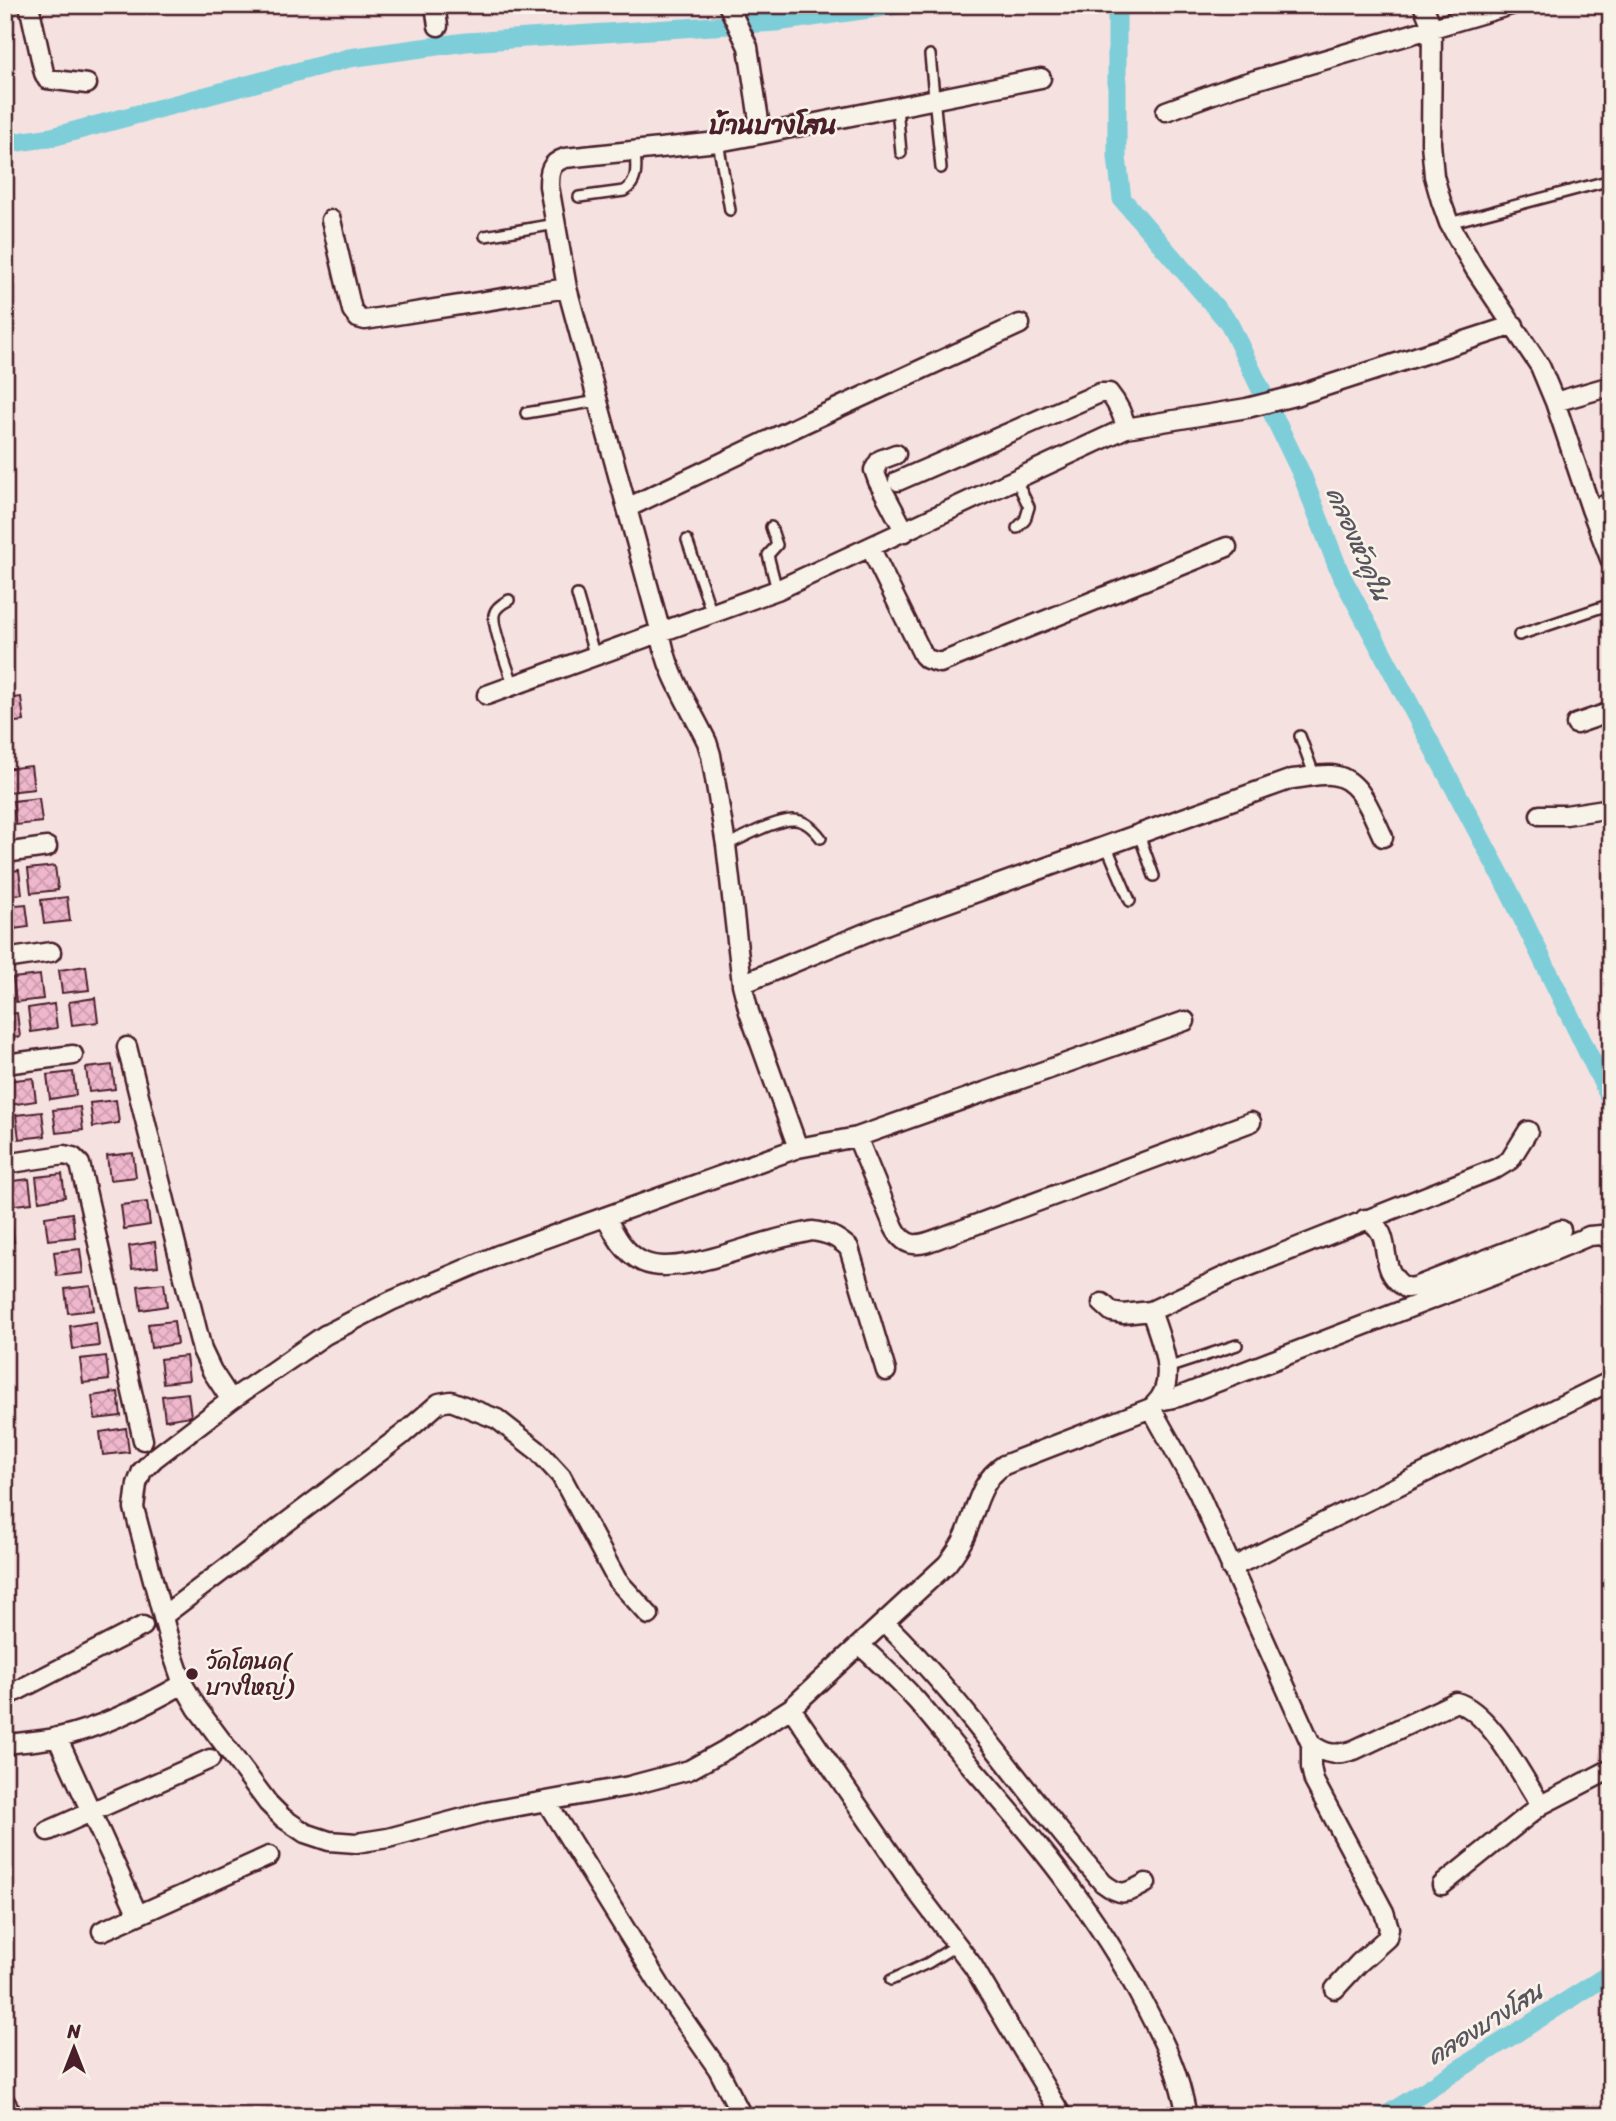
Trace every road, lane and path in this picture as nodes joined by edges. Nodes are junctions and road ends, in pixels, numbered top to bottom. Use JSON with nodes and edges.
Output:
{"nodes":[{"id":1,"x":29,"y":5,"type":"edge"},
{"id":2,"x":435,"y":5,"type":"edge"},
{"id":3,"x":1423,"y":5,"type":"edge"},
{"id":4,"x":1511,"y":5,"type":"edge"},
{"id":5,"x":729,"y":9,"type":"edge"},
{"id":6,"x":438,"y":26,"type":"dead end"},
{"id":7,"x":1432,"y":27,"type":"junction"},
{"id":8,"x":930,"y":55,"type":"dead end"},
{"id":9,"x":1041,"y":78,"type":"dead end"},
{"id":10,"x":87,"y":84,"type":"dead end"},
{"id":11,"x":935,"y":99,"type":"junction"},
{"id":12,"x":897,"y":107,"type":"junction"},
{"id":13,"x":1166,"y":111,"type":"dead end"},
{"id":14,"x":761,"y":134,"type":"junction"},
{"id":15,"x":718,"y":142,"type":"junction"},
{"id":16,"x":635,"y":150,"type":"junction"},
{"id":17,"x":901,"y":153,"type":"dead end"},
{"id":18,"x":941,"y":168,"type":"dead end"},
{"id":19,"x":1611,"y":180,"type":"edge"},
{"id":20,"x":579,"y":197,"type":"dead end"},
{"id":21,"x":730,"y":210,"type":"dead end"},
{"id":22,"x":331,"y":220,"type":"dead end"},
{"id":23,"x":1449,"y":223,"type":"junction"},
{"id":24,"x":556,"y":224,"type":"junction"},
{"id":25,"x":485,"y":236,"type":"dead end"},
{"id":26,"x":567,"y":288,"type":"junction"},
{"id":27,"x":1020,"y":324,"type":"dead end"},
{"id":28,"x":1514,"y":326,"type":"junction"},
{"id":29,"x":1611,"y":386,"type":"edge"},
{"id":30,"x":600,"y":400,"type":"junction"},
{"id":31,"x":1555,"y":402,"type":"junction"},
{"id":32,"x":526,"y":413,"type":"dead end"},
{"id":33,"x":1126,"y":428,"type":"junction"},
{"id":34,"x":896,"y":454,"type":"dead end"},
{"id":35,"x":1016,"y":480,"type":"junction"},
{"id":36,"x":898,"y":481,"type":"dead end"},
{"id":37,"x":1611,"y":503,"type":"edge"},
{"id":38,"x":627,"y":508,"type":"junction"},
{"id":39,"x":1591,"y":509,"type":"junction"},
{"id":40,"x":771,"y":527,"type":"dead end"},
{"id":41,"x":1017,"y":528,"type":"dead end"},
{"id":42,"x":905,"y":531,"type":"junction"},
{"id":43,"x":687,"y":540,"type":"dead end"},
{"id":44,"x":870,"y":547,"type":"junction"},
{"id":45,"x":1227,"y":547,"type":"dead end"},
{"id":46,"x":1611,"y":561,"type":"edge"},
{"id":47,"x":777,"y":590,"type":"junction"},
{"id":48,"x":577,"y":595,"type":"dead end"},
{"id":49,"x":509,"y":600,"type":"dead end"},
{"id":50,"x":1611,"y":604,"type":"edge"},
{"id":51,"x":712,"y":614,"type":"junction"},
{"id":52,"x":661,"y":633,"type":"junction"},
{"id":53,"x":1519,"y":635,"type":"dead end"},
{"id":54,"x":594,"y":657,"type":"junction"},
{"id":55,"x":514,"y":686,"type":"junction"},
{"id":56,"x":487,"y":695,"type":"dead end"},
{"id":57,"x":1611,"y":712,"type":"edge"},
{"id":58,"x":1576,"y":724,"type":"dead end"},
{"id":59,"x":1300,"y":736,"type":"dead end"},
{"id":60,"x":1315,"y":777,"type":"junction"},
{"id":61,"x":1611,"y":808,"type":"edge"},
{"id":62,"x":1539,"y":815,"type":"dead end"},
{"id":63,"x":1138,"y":832,"type":"junction"},
{"id":64,"x":1383,"y":837,"type":"dead end"},
{"id":65,"x":821,"y":838,"type":"dead end"},
{"id":66,"x":726,"y":845,"type":"junction"},
{"id":67,"x":1107,"y":845,"type":"junction"},
{"id":68,"x":47,"y":847,"type":"dead end"},
{"id":69,"x":5,"y":853,"type":"edge"},
{"id":70,"x":1154,"y":876,"type":"dead end"},
{"id":71,"x":1130,"y":901,"type":"dead end"},
{"id":72,"x":51,"y":952,"type":"dead end"},
{"id":73,"x":5,"y":959,"type":"edge"},
{"id":74,"x":742,"y":984,"type":"junction"},
{"id":75,"x":1185,"y":1021,"type":"dead end"},
{"id":76,"x":127,"y":1047,"type":"dead end"},
{"id":77,"x":73,"y":1055,"type":"dead end"},
{"id":78,"x":5,"y":1064,"type":"edge"},
{"id":79,"x":1251,"y":1122,"type":"dead end"},
{"id":80,"x":1528,"y":1131,"type":"dead end"},
{"id":81,"x":857,"y":1137,"type":"junction"},
{"id":82,"x":798,"y":1148,"type":"junction"},
{"id":83,"x":5,"y":1164,"type":"edge"},
{"id":84,"x":606,"y":1217,"type":"junction"},
{"id":85,"x":1365,"y":1219,"type":"junction"},
{"id":86,"x":1561,"y":1230,"type":"dead end"},
{"id":87,"x":1611,"y":1240,"type":"edge"},
{"id":88,"x":1102,"y":1303,"type":"dead end"},
{"id":89,"x":1151,"y":1311,"type":"junction"},
{"id":90,"x":1237,"y":1345,"type":"dead end"},
{"id":91,"x":1167,"y":1368,"type":"junction"},
{"id":92,"x":886,"y":1371,"type":"dead end"},
{"id":93,"x":1611,"y":1381,"type":"edge"},
{"id":94,"x":231,"y":1400,"type":"junction"},
{"id":95,"x":1155,"y":1404,"type":"junction"},
{"id":96,"x":143,"y":1440,"type":"dead end"},
{"id":97,"x":1231,"y":1568,"type":"junction"},
{"id":98,"x":649,"y":1615,"type":"dead end"},
{"id":99,"x":163,"y":1616,"type":"junction"},
{"id":100,"x":884,"y":1622,"type":"junction"},
{"id":101,"x":143,"y":1626,"type":"dead end"},
{"id":102,"x":860,"y":1645,"type":"junction"},
{"id":103,"x":183,"y":1684,"type":"junction"},
{"id":104,"x":5,"y":1697,"type":"edge"},
{"id":105,"x":791,"y":1708,"type":"junction"},
{"id":106,"x":57,"y":1737,"type":"junction"},
{"id":107,"x":5,"y":1744,"type":"edge"},
{"id":108,"x":1311,"y":1744,"type":"junction"},
{"id":109,"x":210,"y":1759,"type":"dead end"},
{"id":110,"x":1611,"y":1769,"type":"edge"},
{"id":111,"x":545,"y":1801,"type":"junction"},
{"id":112,"x":1541,"y":1805,"type":"junction"},
{"id":113,"x":90,"y":1813,"type":"junction"},
{"id":114,"x":48,"y":1831,"type":"dead end"},
{"id":115,"x":269,"y":1856,"type":"dead end"},
{"id":116,"x":1146,"y":1883,"type":"dead end"},
{"id":117,"x":1443,"y":1885,"type":"dead end"},
{"id":118,"x":138,"y":1915,"type":"junction"},
{"id":119,"x":103,"y":1931,"type":"dead end"},
{"id":120,"x":957,"y":1945,"type":"junction"},
{"id":121,"x":891,"y":1980,"type":"dead end"},
{"id":122,"x":1335,"y":1989,"type":"dead end"},
{"id":123,"x":5,"y":2102,"type":"edge"},
{"id":124,"x":13,"y":2116,"type":"edge"},
{"id":125,"x":742,"y":2116,"type":"edge"},
{"id":126,"x":1062,"y":2116,"type":"edge"},
{"id":127,"x":1187,"y":2116,"type":"edge"}],
"edges":[{"from":1,"to":10,"type":"street"},
{"from":2,"to":6,"type":"street"},
{"from":3,"to":7,"type":"street"},
{"from":4,"to":7,"type":"street"},
{"from":5,"to":14,"type":"street"},
{"from":7,"to":13,"type":"street"},
{"from":7,"to":23,"type":"street"},
{"from":8,"to":11,"type":"lane"},
{"from":9,"to":11,"type":"street"},
{"from":11,"to":12,"type":"street"},
{"from":11,"to":18,"type":"lane"},
{"from":12,"to":14,"type":"street"},
{"from":12,"to":17,"type":"lane"},
{"from":14,"to":15,"type":"street"},
{"from":15,"to":16,"type":"street"},
{"from":15,"to":21,"type":"lane"},
{"from":16,"to":20,"type":"lane"},
{"from":16,"to":24,"type":"street"},
{"from":19,"to":23,"type":"lane"},
{"from":22,"to":26,"type":"street"},
{"from":23,"to":28,"type":"street"},
{"from":24,"to":25,"type":"lane"},
{"from":24,"to":26,"type":"street"},
{"from":26,"to":30,"type":"street"},
{"from":27,"to":38,"type":"street"},
{"from":28,"to":31,"type":"street"},
{"from":28,"to":33,"type":"street"},
{"from":29,"to":31,"type":"street"},
{"from":30,"to":32,"type":"lane"},
{"from":30,"to":38,"type":"street"},
{"from":31,"to":39,"type":"street"},
{"from":33,"to":35,"type":"street"},
{"from":33,"to":36,"type":"street"},
{"from":34,"to":42,"type":"street"},
{"from":35,"to":41,"type":"lane"},
{"from":35,"to":42,"type":"street"},
{"from":37,"to":39,"type":"street"},
{"from":38,"to":52,"type":"street"},
{"from":39,"to":46,"type":"street"},
{"from":40,"to":47,"type":"lane"},
{"from":42,"to":44,"type":"street"},
{"from":43,"to":51,"type":"lane"},
{"from":44,"to":45,"type":"street"},
{"from":44,"to":47,"type":"street"},
{"from":47,"to":51,"type":"street"},
{"from":48,"to":54,"type":"lane"},
{"from":49,"to":55,"type":"lane"},
{"from":50,"to":53,"type":"lane"},
{"from":51,"to":52,"type":"street"},
{"from":52,"to":54,"type":"street"},
{"from":52,"to":66,"type":"street"},
{"from":54,"to":55,"type":"street"},
{"from":55,"to":56,"type":"street"},
{"from":57,"to":58,"type":"street"},
{"from":59,"to":60,"type":"lane"},
{"from":60,"to":63,"type":"street"},
{"from":60,"to":64,"type":"street"},
{"from":61,"to":62,"type":"street"},
{"from":63,"to":67,"type":"street"},
{"from":63,"to":70,"type":"lane"},
{"from":65,"to":66,"type":"lane"},
{"from":66,"to":74,"type":"street"},
{"from":67,"to":71,"type":"lane"},
{"from":67,"to":74,"type":"street"},
{"from":68,"to":69,"type":"street"},
{"from":72,"to":73,"type":"street"},
{"from":74,"to":82,"type":"street"},
{"from":75,"to":81,"type":"street"},
{"from":76,"to":94,"type":"street"},
{"from":77,"to":78,"type":"street"},
{"from":79,"to":81,"type":"street"},
{"from":80,"to":85,"type":"street"},
{"from":81,"to":82,"type":"street"},
{"from":82,"to":84,"type":"street"},
{"from":83,"to":96,"type":"street"},
{"from":84,"to":92,"type":"street"},
{"from":84,"to":94,"type":"street"},
{"from":85,"to":86,"type":"street"},
{"from":85,"to":89,"type":"street"},
{"from":87,"to":95,"type":"street"},
{"from":88,"to":89,"type":"street"},
{"from":89,"to":91,"type":"street"},
{"from":90,"to":91,"type":"lane"},
{"from":91,"to":95,"type":"street"},
{"from":93,"to":97,"type":"street"},
{"from":94,"to":99,"type":"street"},
{"from":95,"to":97,"type":"street"},
{"from":95,"to":100,"type":"street"},
{"from":97,"to":108,"type":"street"},
{"from":98,"to":99,"type":"street"},
{"from":99,"to":103,"type":"street"},
{"from":100,"to":102,"type":"street"},
{"from":100,"to":116,"type":"street"},
{"from":101,"to":104,"type":"street"},
{"from":102,"to":105,"type":"street"},
{"from":102,"to":127,"type":"street"},
{"from":103,"to":106,"type":"street"},
{"from":103,"to":111,"type":"street"},
{"from":105,"to":111,"type":"street"},
{"from":105,"to":120,"type":"street"},
{"from":106,"to":107,"type":"street"},
{"from":106,"to":113,"type":"street"},
{"from":108,"to":112,"type":"street"},
{"from":108,"to":122,"type":"street"},
{"from":109,"to":113,"type":"street"},
{"from":110,"to":112,"type":"street"},
{"from":111,"to":125,"type":"street"},
{"from":112,"to":117,"type":"street"},
{"from":113,"to":114,"type":"street"},
{"from":113,"to":118,"type":"street"},
{"from":115,"to":118,"type":"street"},
{"from":118,"to":119,"type":"street"},
{"from":120,"to":121,"type":"lane"},
{"from":120,"to":126,"type":"street"},
{"from":123,"to":124,"type":"street"}]}
